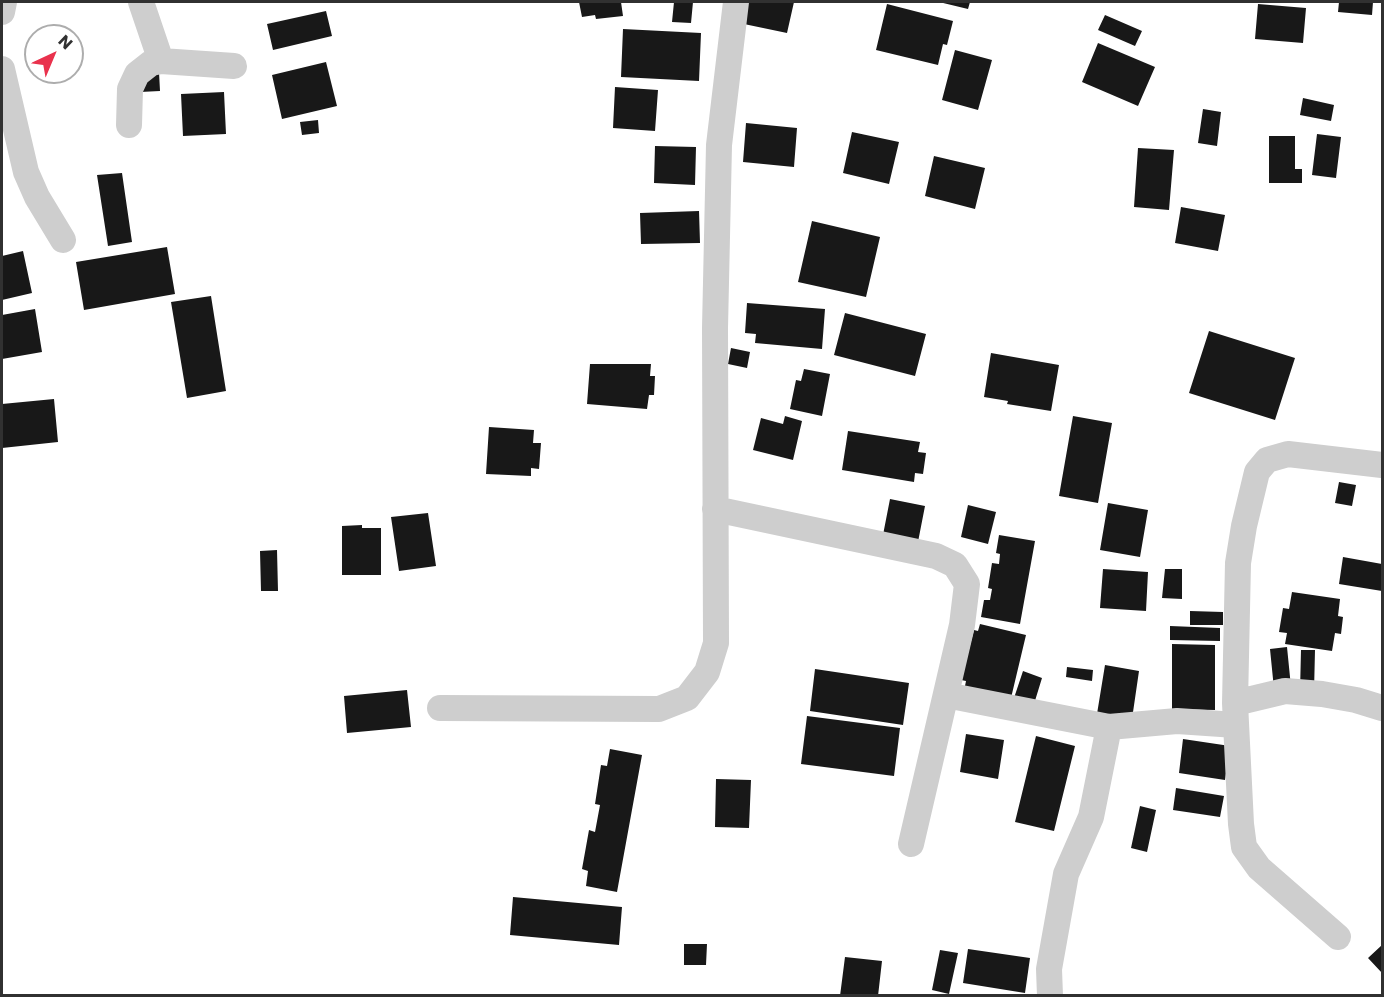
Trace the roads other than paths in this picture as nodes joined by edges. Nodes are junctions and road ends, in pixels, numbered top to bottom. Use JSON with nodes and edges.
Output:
{"nodes":[{"id":1,"x":4,"y":2,"type":"edge"},
{"id":2,"x":141,"y":2,"type":"edge"},
{"id":3,"x":736,"y":2,"type":"edge"},
{"id":4,"x":2,"y":12,"type":"edge"},
{"id":5,"x":161,"y":61,"type":"junction"},
{"id":6,"x":234,"y":66,"type":"dead end"},
{"id":7,"x":2,"y":69,"type":"edge"},
{"id":8,"x":129,"y":125,"type":"dead end"},
{"id":9,"x":63,"y":240,"type":"dead end"},
{"id":10,"x":1383,"y":465,"type":"edge"},
{"id":11,"x":715,"y":509,"type":"junction"},
{"id":12,"x":945,"y":695,"type":"junction"},
{"id":13,"x":440,"y":708,"type":"dead end"},
{"id":14,"x":1383,"y":708,"type":"edge"},
{"id":15,"x":1236,"y":714,"type":"junction"},
{"id":16,"x":1109,"y":727,"type":"junction"},
{"id":17,"x":911,"y":844,"type":"dead end"},
{"id":18,"x":1338,"y":938,"type":"dead end"},
{"id":19,"x":1050,"y":996,"type":"edge"}],
"edges":[{"from":1,"to":4,"type":"street"},
{"from":2,"to":5,"type":"street"},
{"from":3,"to":11,"type":"street"},
{"from":5,"to":6,"type":"street"},
{"from":5,"to":8,"type":"street"},
{"from":7,"to":9,"type":"street"},
{"from":10,"to":15,"type":"street"},
{"from":11,"to":12,"type":"street"},
{"from":11,"to":13,"type":"street"},
{"from":12,"to":16,"type":"street"},
{"from":12,"to":17,"type":"street"},
{"from":14,"to":15,"type":"street"},
{"from":15,"to":16,"type":"street"},
{"from":15,"to":18,"type":"street"},
{"from":16,"to":19,"type":"street"}]}
